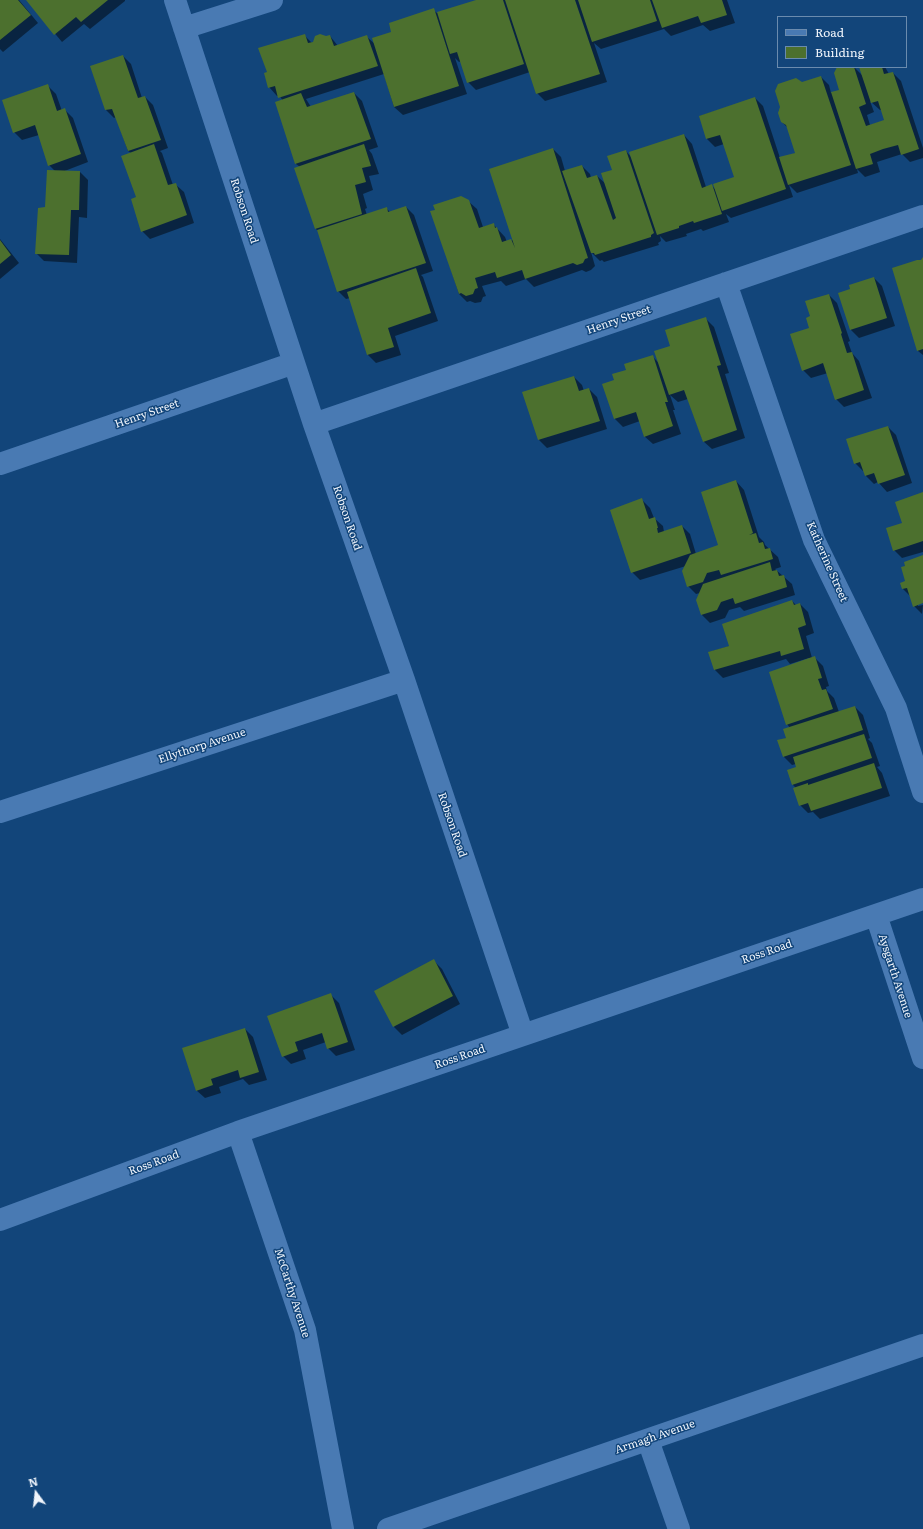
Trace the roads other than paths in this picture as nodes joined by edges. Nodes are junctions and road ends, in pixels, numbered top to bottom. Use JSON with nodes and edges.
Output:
{"nodes":[{"id":1,"x":175,"y":0,"type":"edge"},
{"id":2,"x":272,"y":0,"type":"edge"},
{"id":3,"x":184,"y":28,"type":"junction"},
{"id":4,"x":923,"y":216,"type":"edge"},
{"id":5,"x":726,"y":283,"type":"junction"},
{"id":6,"x":294,"y":364,"type":"junction"},
{"id":7,"x":314,"y":424,"type":"junction"},
{"id":8,"x":0,"y":464,"type":"edge"},
{"id":9,"x":404,"y":680,"type":"junction"},
{"id":10,"x":923,"y":792,"type":"edge"},
{"id":11,"x":0,"y":812,"type":"edge"},
{"id":12,"x":923,"y":899,"type":"edge"},
{"id":13,"x":876,"y":915,"type":"junction"},
{"id":14,"x":523,"y":1035,"type":"junction"},
{"id":15,"x":923,"y":1058,"type":"edge"},
{"id":16,"x":238,"y":1132,"type":"junction"},
{"id":17,"x":0,"y":1220,"type":"edge"},
{"id":18,"x":923,"y":1345,"type":"edge"},
{"id":19,"x":648,"y":1440,"type":"junction"},
{"id":20,"x":342,"y":1529,"type":"edge"},
{"id":21,"x":388,"y":1529,"type":"edge"},
{"id":22,"x":679,"y":1529,"type":"edge"}],
"edges":[{"from":1,"to":3,"type":"street","name":"Robson Road"},
{"from":2,"to":3,"type":"street"},
{"from":3,"to":6,"type":"street","name":"Robson Road"},
{"from":4,"to":5,"type":"street","name":"Henry Street"},
{"from":5,"to":7,"type":"street","name":"Henry Street"},
{"from":5,"to":10,"type":"street","name":"Katherine Street"},
{"from":6,"to":7,"type":"street","name":"Robson Road"},
{"from":6,"to":8,"type":"street","name":"Henry Street"},
{"from":7,"to":9,"type":"street","name":"Robson Road"},
{"from":9,"to":11,"type":"street","name":"Ellythorp Avenue"},
{"from":9,"to":14,"type":"street","name":"Robson Road"},
{"from":12,"to":13,"type":"street","name":"Ross Road"},
{"from":13,"to":14,"type":"street","name":"Ross Road"},
{"from":13,"to":15,"type":"street","name":"Aysgarth Avenue"},
{"from":14,"to":16,"type":"street","name":"Ross Road"},
{"from":16,"to":17,"type":"street","name":"Ross Road"},
{"from":16,"to":20,"type":"street","name":"McCarthy Avenue"},
{"from":18,"to":19,"type":"street","name":"Armagh Avenue"},
{"from":19,"to":21,"type":"street","name":"Armagh Avenue"},
{"from":19,"to":22,"type":"street"}]}
